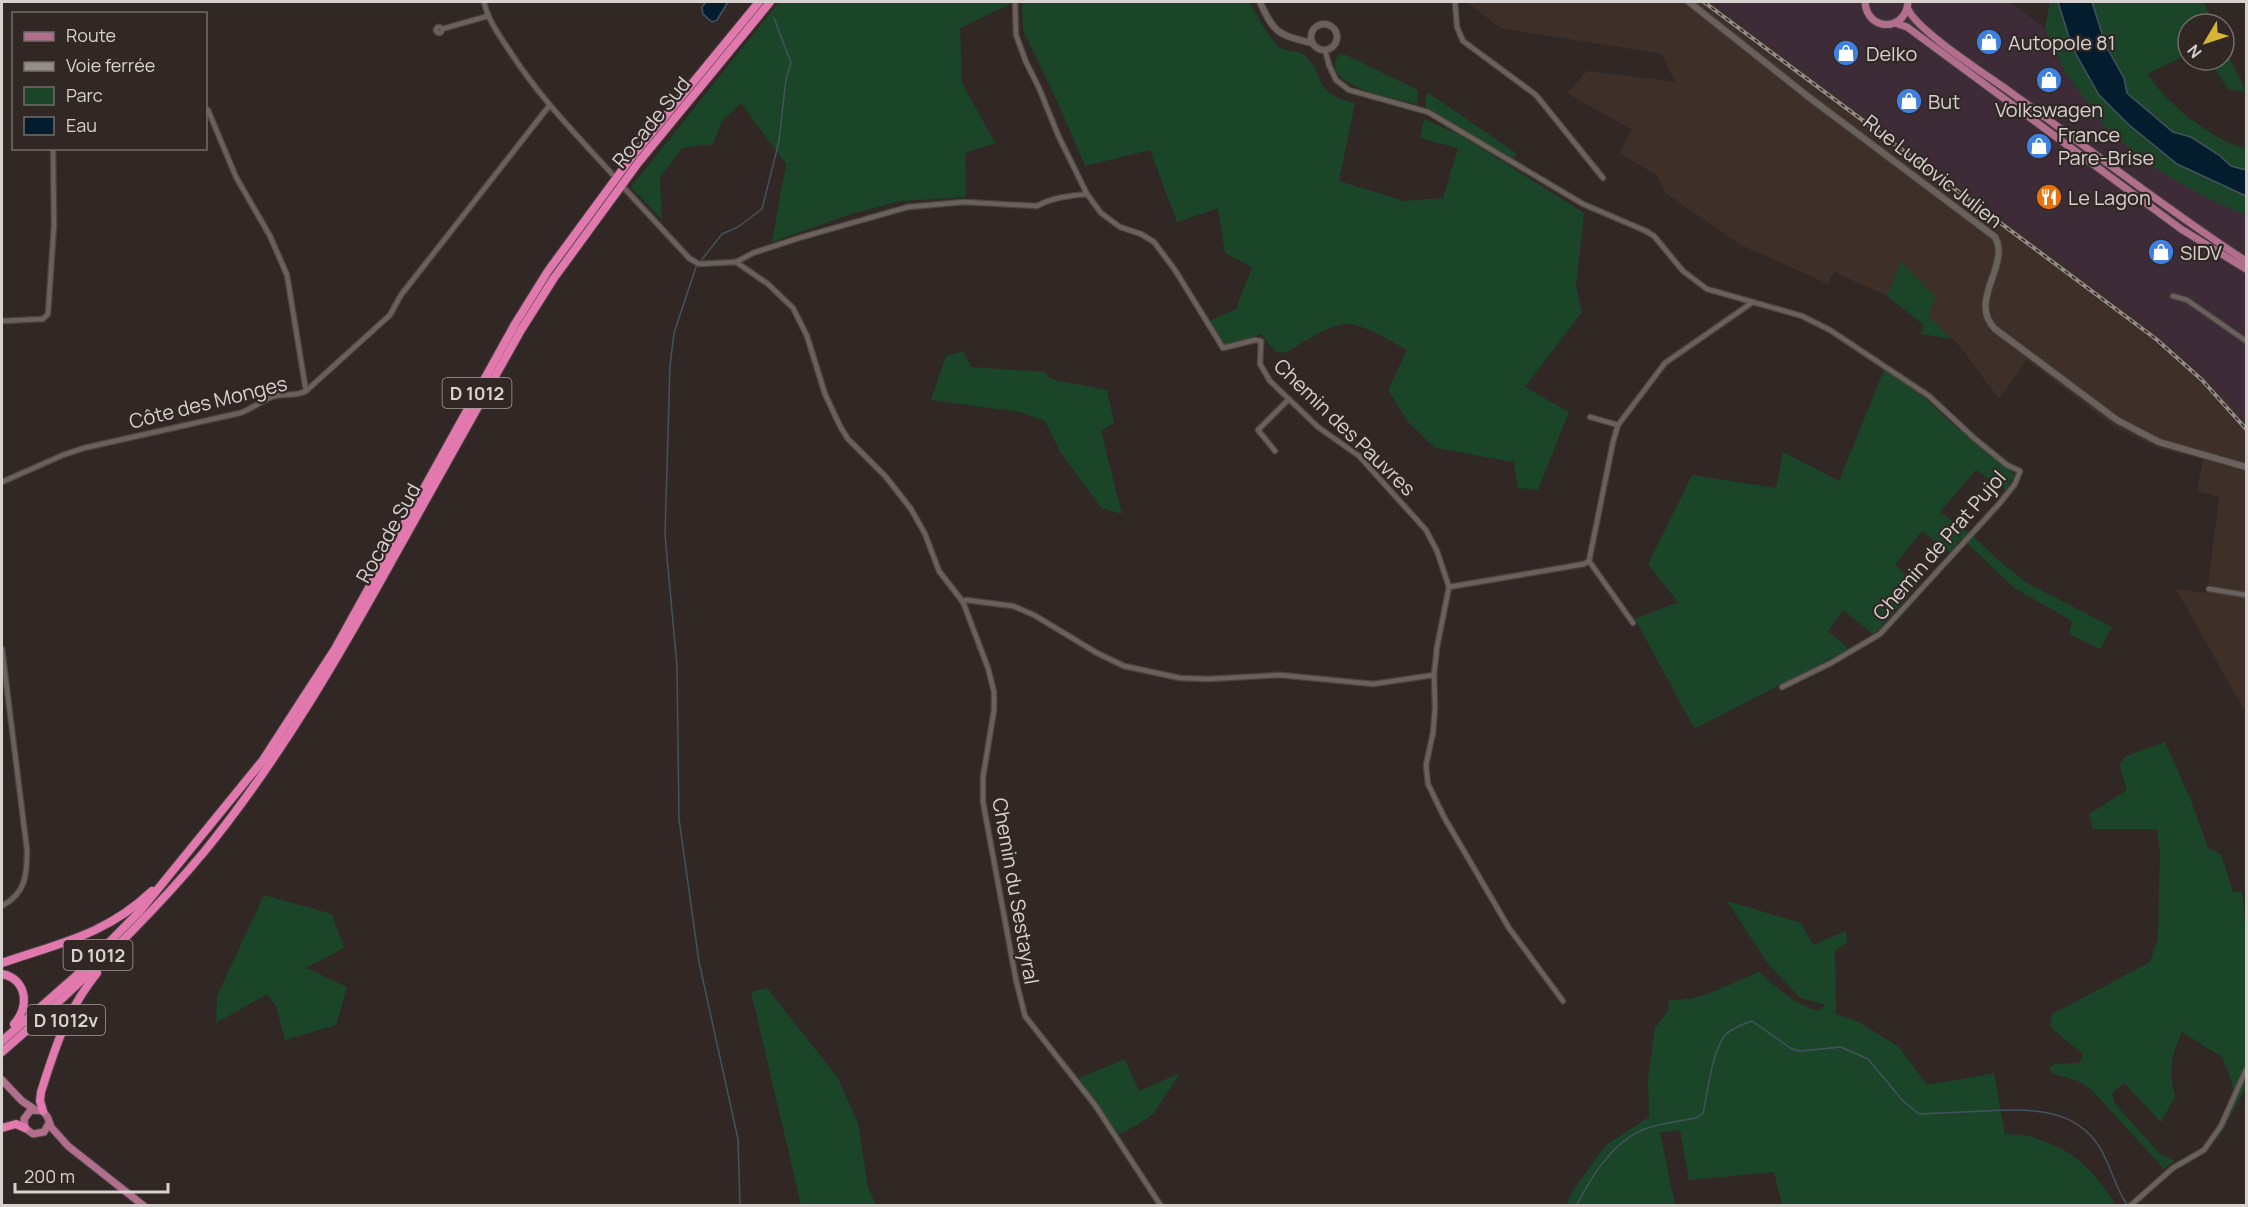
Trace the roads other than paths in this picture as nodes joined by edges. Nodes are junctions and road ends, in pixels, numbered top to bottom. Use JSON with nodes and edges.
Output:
{"nodes":[{"id":1,"x":484,"y":2,"type":"edge"},
{"id":2,"x":759,"y":2,"type":"edge"},
{"id":3,"x":770,"y":2,"type":"edge"},
{"id":4,"x":1015,"y":2,"type":"edge"},
{"id":5,"x":1260,"y":2,"type":"edge"},
{"id":6,"x":1455,"y":2,"type":"edge"},
{"id":7,"x":1689,"y":2,"type":"edge"},
{"id":8,"x":1865,"y":2,"type":"edge"},
{"id":9,"x":1908,"y":5,"type":"edge"},
{"id":10,"x":488,"y":16,"type":"junction"},
{"id":11,"x":1895,"y":23,"type":"junction"},
{"id":12,"x":442,"y":29,"type":"dead end"},
{"id":13,"x":1311,"y":39,"type":"junction"},
{"id":14,"x":1325,"y":50,"type":"junction"},
{"id":15,"x":549,"y":106,"type":"junction"},
{"id":16,"x":208,"y":110,"type":"dead end"},
{"id":17,"x":54,"y":150,"type":"edge"},
{"id":18,"x":612,"y":174,"type":"dead end"},
{"id":19,"x":1603,"y":178,"type":"dead end"},
{"id":20,"x":626,"y":189,"type":"dead end"},
{"id":21,"x":1087,"y":194,"type":"junction"},
{"id":22,"x":2247,"y":261,"type":"edge"},
{"id":23,"x":736,"y":262,"type":"junction"},
{"id":24,"x":2247,"y":269,"type":"edge"},
{"id":25,"x":2173,"y":296,"type":"dead end"},
{"id":26,"x":1753,"y":302,"type":"junction"},
{"id":27,"x":2,"y":321,"type":"edge"},
{"id":28,"x":2247,"y":341,"type":"edge"},
{"id":29,"x":306,"y":391,"type":"junction"},
{"id":30,"x":1289,"y":399,"type":"junction"},
{"id":31,"x":1590,"y":417,"type":"dead end"},
{"id":32,"x":1618,"y":425,"type":"junction"},
{"id":33,"x":1275,"y":451,"type":"dead end"},
{"id":34,"x":2247,"y":467,"type":"edge"},
{"id":35,"x":2,"y":482,"type":"edge"},
{"id":36,"x":1589,"y":561,"type":"junction"},
{"id":37,"x":1449,"y":587,"type":"junction"},
{"id":38,"x":2209,"y":590,"type":"dead end"},
{"id":39,"x":2247,"y":595,"type":"edge"},
{"id":40,"x":963,"y":602,"type":"junction"},
{"id":41,"x":1633,"y":623,"type":"dead end"},
{"id":42,"x":2,"y":649,"type":"edge"},
{"id":43,"x":1434,"y":675,"type":"junction"},
{"id":44,"x":1782,"y":687,"type":"dead end"},
{"id":45,"x":184,"y":859,"type":"junction"},
{"id":46,"x":2,"y":906,"type":"edge"},
{"id":47,"x":122,"y":942,"type":"junction"},
{"id":48,"x":2,"y":963,"type":"edge"},
{"id":49,"x":2,"y":974,"type":"edge"},
{"id":50,"x":1563,"y":1001,"type":"dead end"},
{"id":51,"x":2,"y":1039,"type":"edge"},
{"id":52,"x":2,"y":1052,"type":"edge"},
{"id":53,"x":2247,"y":1070,"type":"edge"},
{"id":54,"x":2,"y":1080,"type":"edge"},
{"id":55,"x":11,"y":1091,"type":"junction"},
{"id":56,"x":39,"y":1110,"type":"junction"},
{"id":57,"x":49,"y":1123,"type":"junction"},
{"id":58,"x":24,"y":1124,"type":"junction"},
{"id":59,"x":2,"y":1128,"type":"edge"},
{"id":60,"x":41,"y":1134,"type":"junction"},
{"id":61,"x":68,"y":1146,"type":"junction"},
{"id":62,"x":2130,"y":1205,"type":"edge"},
{"id":63,"x":144,"y":1206,"type":"edge"},
{"id":64,"x":1161,"y":1206,"type":"edge"}],
"edges":[{"from":1,"to":10,"type":"street"},
{"from":2,"to":45,"type":"highway","name":"Rocade Sud","number":"D 1012"},
{"from":3,"to":47,"type":"highway","name":"Rocade Sud","number":"D 1012"},
{"from":4,"to":21,"type":"street","name":"Chemin des Pauvres"},
{"from":5,"to":13,"type":"main road"},
{"from":6,"to":19,"type":"street"},
{"from":7,"to":34,"type":"main road","name":"Rue Ludovic Julien"},
{"from":8,"to":11,"type":"main road"},
{"from":9,"to":11,"type":"main road"},
{"from":9,"to":22,"type":"main road"},
{"from":10,"to":12,"type":"street"},
{"from":10,"to":15,"type":"street"},
{"from":11,"to":24,"type":"main road"},
{"from":13,"to":14,"type":"main road"},
{"from":13,"to":14,"type":"main road"},
{"from":14,"to":26,"type":"street"},
{"from":15,"to":18,"type":"street"},
{"from":15,"to":29,"type":"street","name":"Côte des Monges"},
{"from":16,"to":29,"type":"street"},
{"from":17,"to":27,"type":"street"},
{"from":20,"to":23,"type":"street"},
{"from":21,"to":23,"type":"street"},
{"from":21,"to":30,"type":"street","name":"Chemin des Pauvres"},
{"from":23,"to":40,"type":"street","name":"Chemin du Sestayral"},
{"from":25,"to":28,"type":"street"},
{"from":26,"to":32,"type":"street"},
{"from":26,"to":44,"type":"street","name":"Chemin de Prat Pujol"},
{"from":29,"to":35,"type":"street","name":"Côte des Monges"},
{"from":30,"to":33,"type":"street"},
{"from":30,"to":37,"type":"street","name":"Chemin des Pauvres"},
{"from":31,"to":32,"type":"street"},
{"from":32,"to":36,"type":"street"},
{"from":36,"to":37,"type":"street"},
{"from":36,"to":41,"type":"street"},
{"from":37,"to":43,"type":"street"},
{"from":38,"to":39,"type":"street"},
{"from":40,"to":43,"type":"street"},
{"from":40,"to":64,"type":"street","name":"Chemin du Sestayral"},
{"from":42,"to":46,"type":"street"},
{"from":43,"to":50,"type":"street"},
{"from":45,"to":48,"type":"highway"},
{"from":45,"to":51,"type":"highway","name":"Rocade Sud","number":"D 1012"},
{"from":47,"to":52,"type":"highway","name":"Rocade Sud","number":"D 1012"},
{"from":47,"to":56,"type":"highway","number":"D 1012v"},
{"from":49,"to":51,"type":"highway"},
{"from":53,"to":62,"type":"street"},
{"from":54,"to":55,"type":"main road"},
{"from":55,"to":56,"type":"main road"},
{"from":55,"to":58,"type":"main road"},
{"from":56,"to":57,"type":"main road"},
{"from":56,"to":58,"type":"main road"},
{"from":57,"to":60,"type":"main road"},
{"from":57,"to":61,"type":"main road"},
{"from":58,"to":59,"type":"highway"},
{"from":58,"to":60,"type":"main road"},
{"from":60,"to":61,"type":"main road"},
{"from":61,"to":63,"type":"main road"}]}
